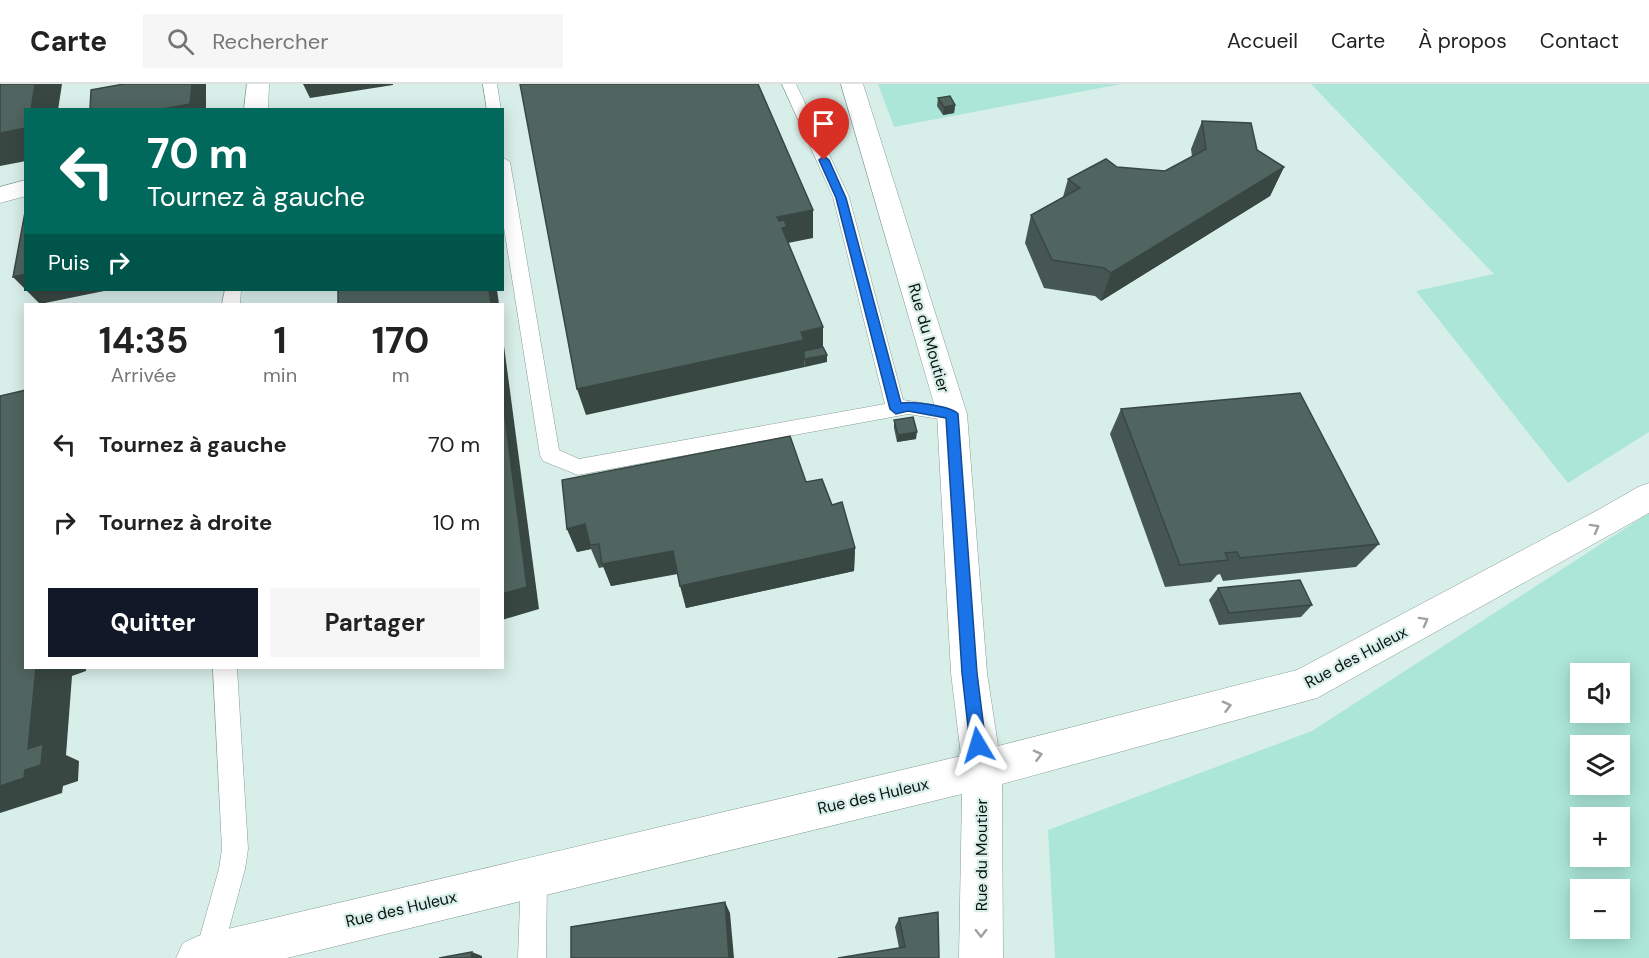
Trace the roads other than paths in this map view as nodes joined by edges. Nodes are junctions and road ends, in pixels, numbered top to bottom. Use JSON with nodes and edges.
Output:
{"nodes":[{"id":1,"x":258,"y":84,"type":"edge"},
{"id":2,"x":490,"y":84,"type":"edge"},
{"id":3,"x":789,"y":84,"type":"edge"},
{"id":4,"x":852,"y":84,"type":"edge"},
{"id":5,"x":256,"y":108,"type":"edge"},
{"id":6,"x":494,"y":108,"type":"edge"},
{"id":7,"x":504,"y":174,"type":"edge"},
{"id":8,"x":24,"y":189,"type":"edge"},
{"id":9,"x":0,"y":195,"type":"edge"},
{"id":10,"x":896,"y":409,"type":"junction"},
{"id":11,"x":952,"y":414,"type":"junction"},
{"id":12,"x":1649,"y":496,"type":"edge"},
{"id":13,"x":225,"y":669,"type":"edge"},
{"id":14,"x":982,"y":770,"type":"junction"},
{"id":15,"x":534,"y":877,"type":"junction"},
{"id":16,"x":204,"y":956,"type":"edge"},
{"id":17,"x":532,"y":958,"type":"edge"},
{"id":18,"x":981,"y":958,"type":"edge"}],
"edges":[{"from":1,"to":5,"type":"street"},
{"from":2,"to":6,"type":"lane"},
{"from":3,"to":10,"type":"lane"},
{"from":4,"to":11,"type":"street","name":"Rue du Moutier"},
{"from":7,"to":10,"type":"lane"},
{"from":8,"to":9,"type":"street"},
{"from":10,"to":11,"type":"lane"},
{"from":11,"to":14,"type":"street","name":"Rue du Moutier"},
{"from":14,"to":12,"type":"street","name":"Rue des Huleux","one_way":true},
{"from":13,"to":16,"type":"lane"},
{"from":14,"to":15,"type":"street","name":"Rue des Huleux"},
{"from":14,"to":18,"type":"street","name":"Rue du Moutier","one_way":true},
{"from":15,"to":16,"type":"street","name":"Rue des Huleux"},
{"from":15,"to":17,"type":"lane"}]}
